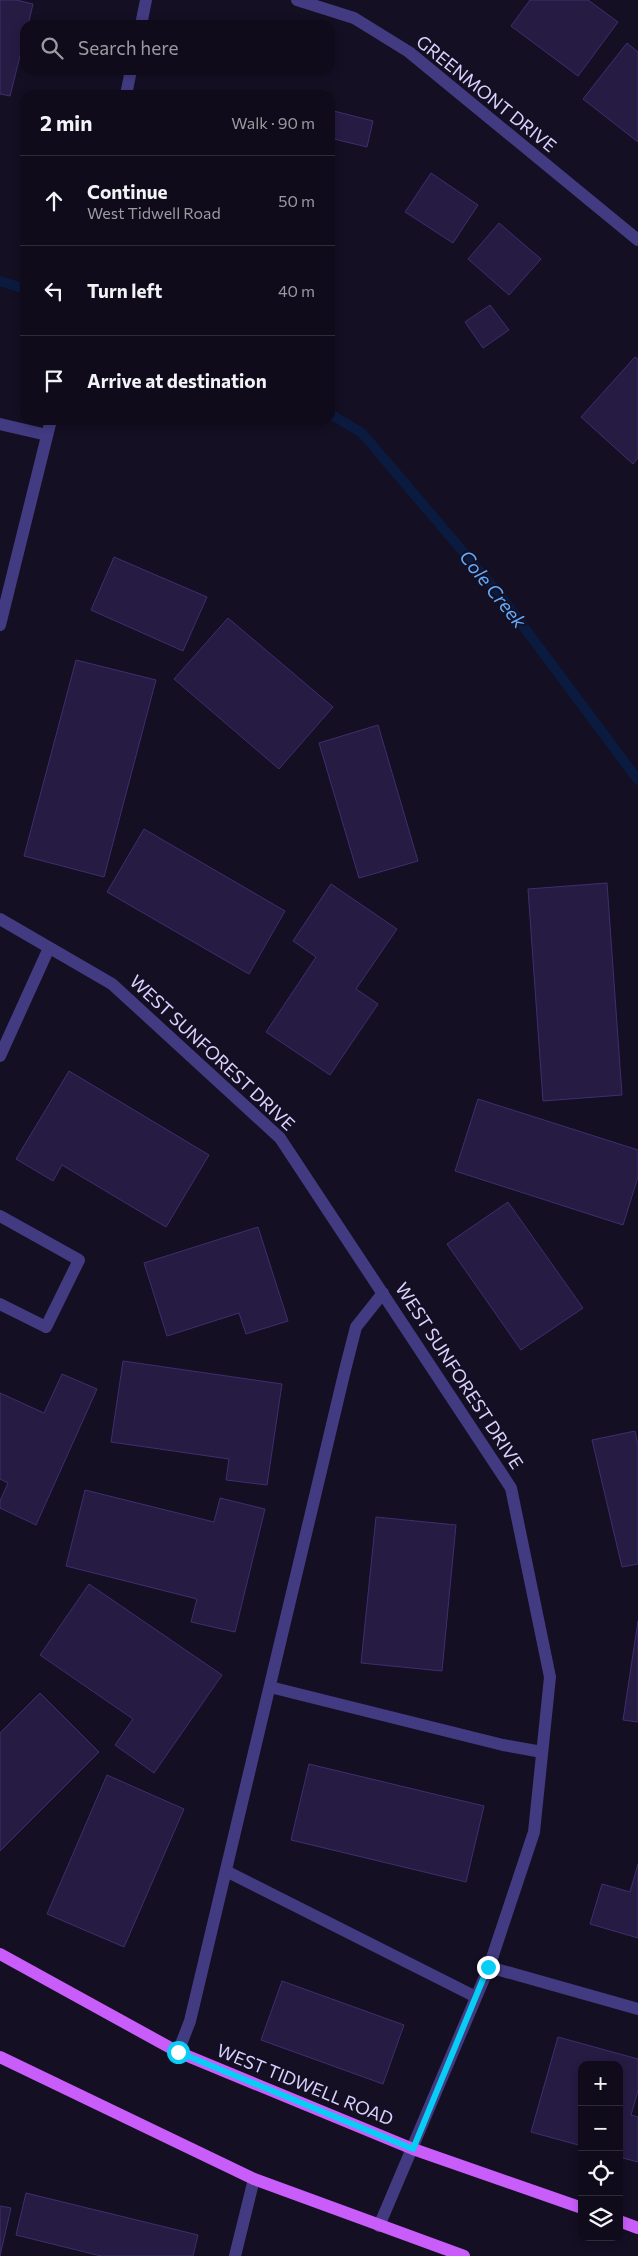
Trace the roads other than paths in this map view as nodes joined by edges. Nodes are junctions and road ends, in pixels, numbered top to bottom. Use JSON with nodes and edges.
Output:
{"nodes":[{"id":1,"x":146,"y":0,"type":"edge"},
{"id":2,"x":296,"y":0,"type":"edge"},
{"id":3,"x":142,"y":20,"type":"edge"},
{"id":4,"x":130,"y":75,"type":"edge"},
{"id":5,"x":127,"y":90,"type":"edge"},
{"id":6,"x":638,"y":240,"type":"edge"},
{"id":7,"x":0,"y":424,"type":"edge"},
{"id":8,"x":50,"y":425,"type":"edge"},
{"id":9,"x":48,"y":435,"type":"junction"},
{"id":10,"x":0,"y":625,"type":"edge"},
{"id":11,"x":0,"y":919,"type":"edge"},
{"id":12,"x":49,"y":948,"type":"junction"},
{"id":13,"x":0,"y":1056,"type":"edge"},
{"id":14,"x":0,"y":1216,"type":"edge"},
{"id":15,"x":383,"y":1293,"type":"junction"},
{"id":16,"x":0,"y":1304,"type":"edge"},
{"id":17,"x":270,"y":1687,"type":"junction"},
{"id":18,"x":542,"y":1752,"type":"junction"},
{"id":19,"x":226,"y":1871,"type":"junction"},
{"id":20,"x":0,"y":1954,"type":"edge"},
{"id":21,"x":488,"y":1967,"type":"junction"},
{"id":22,"x":476,"y":1997,"type":"junction"},
{"id":23,"x":638,"y":2009,"type":"edge"},
{"id":24,"x":178,"y":2052,"type":"junction"},
{"id":25,"x":1,"y":2060,"type":"edge"},
{"id":26,"x":413,"y":2149,"type":"junction"},
{"id":27,"x":254,"y":2179,"type":"junction"},
{"id":28,"x":578,"y":2207,"type":"edge"},
{"id":29,"x":623,"y":2222,"type":"edge"},
{"id":30,"x":379,"y":2226,"type":"junction"},
{"id":31,"x":638,"y":2228,"type":"edge"},
{"id":32,"x":235,"y":2256,"type":"edge"},
{"id":33,"x":464,"y":2256,"type":"edge"}],
"edges":[{"from":1,"to":3,"type":"street"},
{"from":2,"to":6,"type":"street","name":"GREENMONT DRIVE"},
{"from":4,"to":5,"type":"street"},
{"from":7,"to":9,"type":"street"},
{"from":8,"to":9,"type":"street"},
{"from":9,"to":10,"type":"street"},
{"from":11,"to":12,"type":"street","name":"WEST SUNFOREST DRIVE"},
{"from":12,"to":13,"type":"street"},
{"from":12,"to":15,"type":"street","name":"WEST SUNFOREST DRIVE"},
{"from":14,"to":16,"type":"street"},
{"from":15,"to":17,"type":"street"},
{"from":15,"to":18,"type":"street","name":"WEST SUNFOREST DRIVE"},
{"from":17,"to":18,"type":"street"},
{"from":17,"to":19,"type":"street"},
{"from":18,"to":21,"type":"street","name":"WEST SUNFOREST DRIVE"},
{"from":19,"to":22,"type":"street"},
{"from":19,"to":24,"type":"street"},
{"from":20,"to":24,"type":"main road","name":"WEST TIDWELL ROAD"},
{"from":21,"to":22,"type":"street","name":"WEST SUNFOREST DRIVE"},
{"from":21,"to":23,"type":"street"},
{"from":22,"to":26,"type":"street","name":"WEST SUNFOREST DRIVE"},
{"from":24,"to":26,"type":"main road","name":"WEST TIDWELL ROAD"},
{"from":25,"to":27,"type":"main road"},
{"from":26,"to":28,"type":"main road","name":"WEST TIDWELL ROAD"},
{"from":26,"to":30,"type":"street","name":"WEST SUNFOREST DRIVE"},
{"from":27,"to":30,"type":"main road"},
{"from":27,"to":32,"type":"street"},
{"from":29,"to":31,"type":"main road"},
{"from":30,"to":33,"type":"main road"}]}
